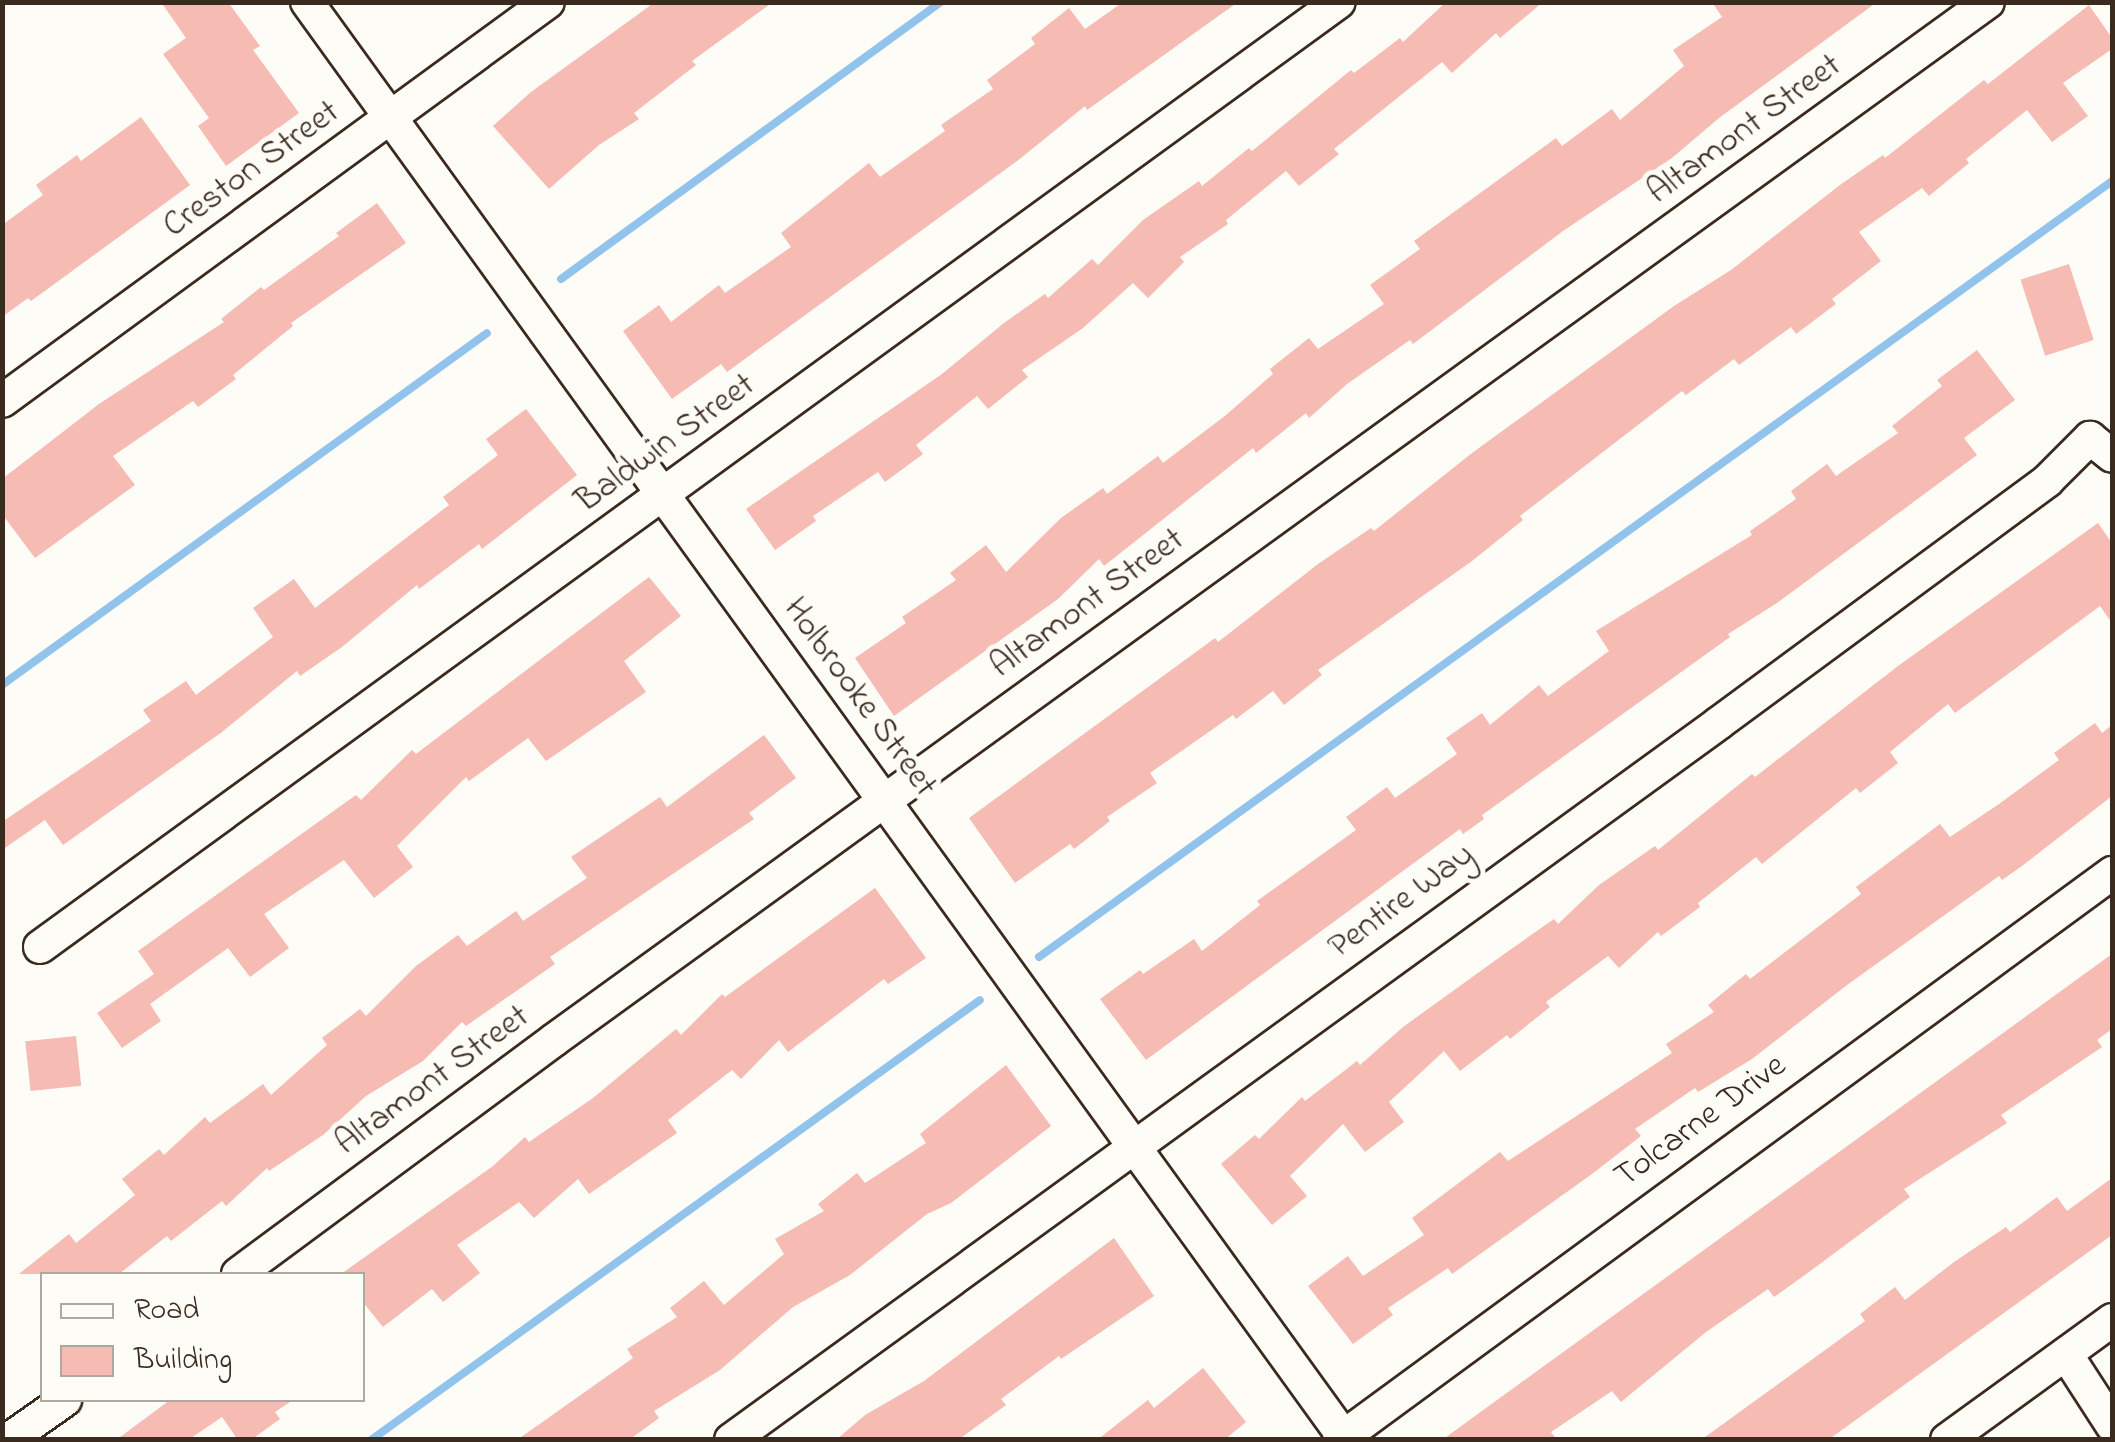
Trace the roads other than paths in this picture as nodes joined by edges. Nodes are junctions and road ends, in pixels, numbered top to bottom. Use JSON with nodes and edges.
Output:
{"nodes":[{"id":1,"x":307,"y":2,"type":"edge"},
{"id":2,"x":548,"y":2,"type":"edge"},
{"id":3,"x":1339,"y":2,"type":"edge"},
{"id":4,"x":1988,"y":2,"type":"edge"},
{"id":5,"x":390,"y":118,"type":"junction"},
{"id":6,"x":2,"y":401,"type":"edge"},
{"id":7,"x":2112,"y":456,"type":"edge"},
{"id":8,"x":664,"y":496,"type":"junction"},
{"id":9,"x":886,"y":802,"type":"junction"},
{"id":10,"x":2112,"y":873,"type":"edge"},
{"id":11,"x":40,"y":947,"type":"dead end"},
{"id":12,"x":1136,"y":1148,"type":"junction"},
{"id":13,"x":241,"y":1272,"type":"edge"},
{"id":14,"x":2112,"y":1320,"type":"edge"},
{"id":15,"x":2066,"y":1354,"type":"junction"},
{"id":16,"x":62,"y":1402,"type":"edge"},
{"id":17,"x":2112,"y":1425,"type":"edge"},
{"id":18,"x":1343,"y":1438,"type":"edge"},
{"id":19,"x":8,"y":1440,"type":"edge"},
{"id":20,"x":731,"y":1440,"type":"edge"},
{"id":21,"x":1947,"y":1440,"type":"edge"}],
"edges":[{"from":1,"to":5,"type":"street","name":"Holbrooke Street"},
{"from":2,"to":5,"type":"street","name":"Creston Street"},
{"from":3,"to":8,"type":"street","name":"Baldwin Street"},
{"from":4,"to":9,"type":"street","name":"Altamont Street"},
{"from":5,"to":6,"type":"street","name":"Creston Street"},
{"from":5,"to":8,"type":"street","name":"Holbrooke Street"},
{"from":7,"to":12,"type":"street","name":"Pentire Way"},
{"from":8,"to":9,"type":"street","name":"Holbrooke Street"},
{"from":8,"to":11,"type":"street","name":"Baldwin Street"},
{"from":9,"to":12,"type":"street","name":"Holbrooke Street"},
{"from":9,"to":13,"type":"street","name":"Altamont Street"},
{"from":10,"to":18,"type":"street","name":"Tolcarne Drive"},
{"from":12,"to":18,"type":"street","name":"Holbrooke Street"},
{"from":12,"to":20,"type":"street","name":"Pentire Way"},
{"from":14,"to":15,"type":"street"},
{"from":15,"to":17,"type":"street"},
{"from":15,"to":21,"type":"street"},
{"from":16,"to":19,"type":"street"}]}
